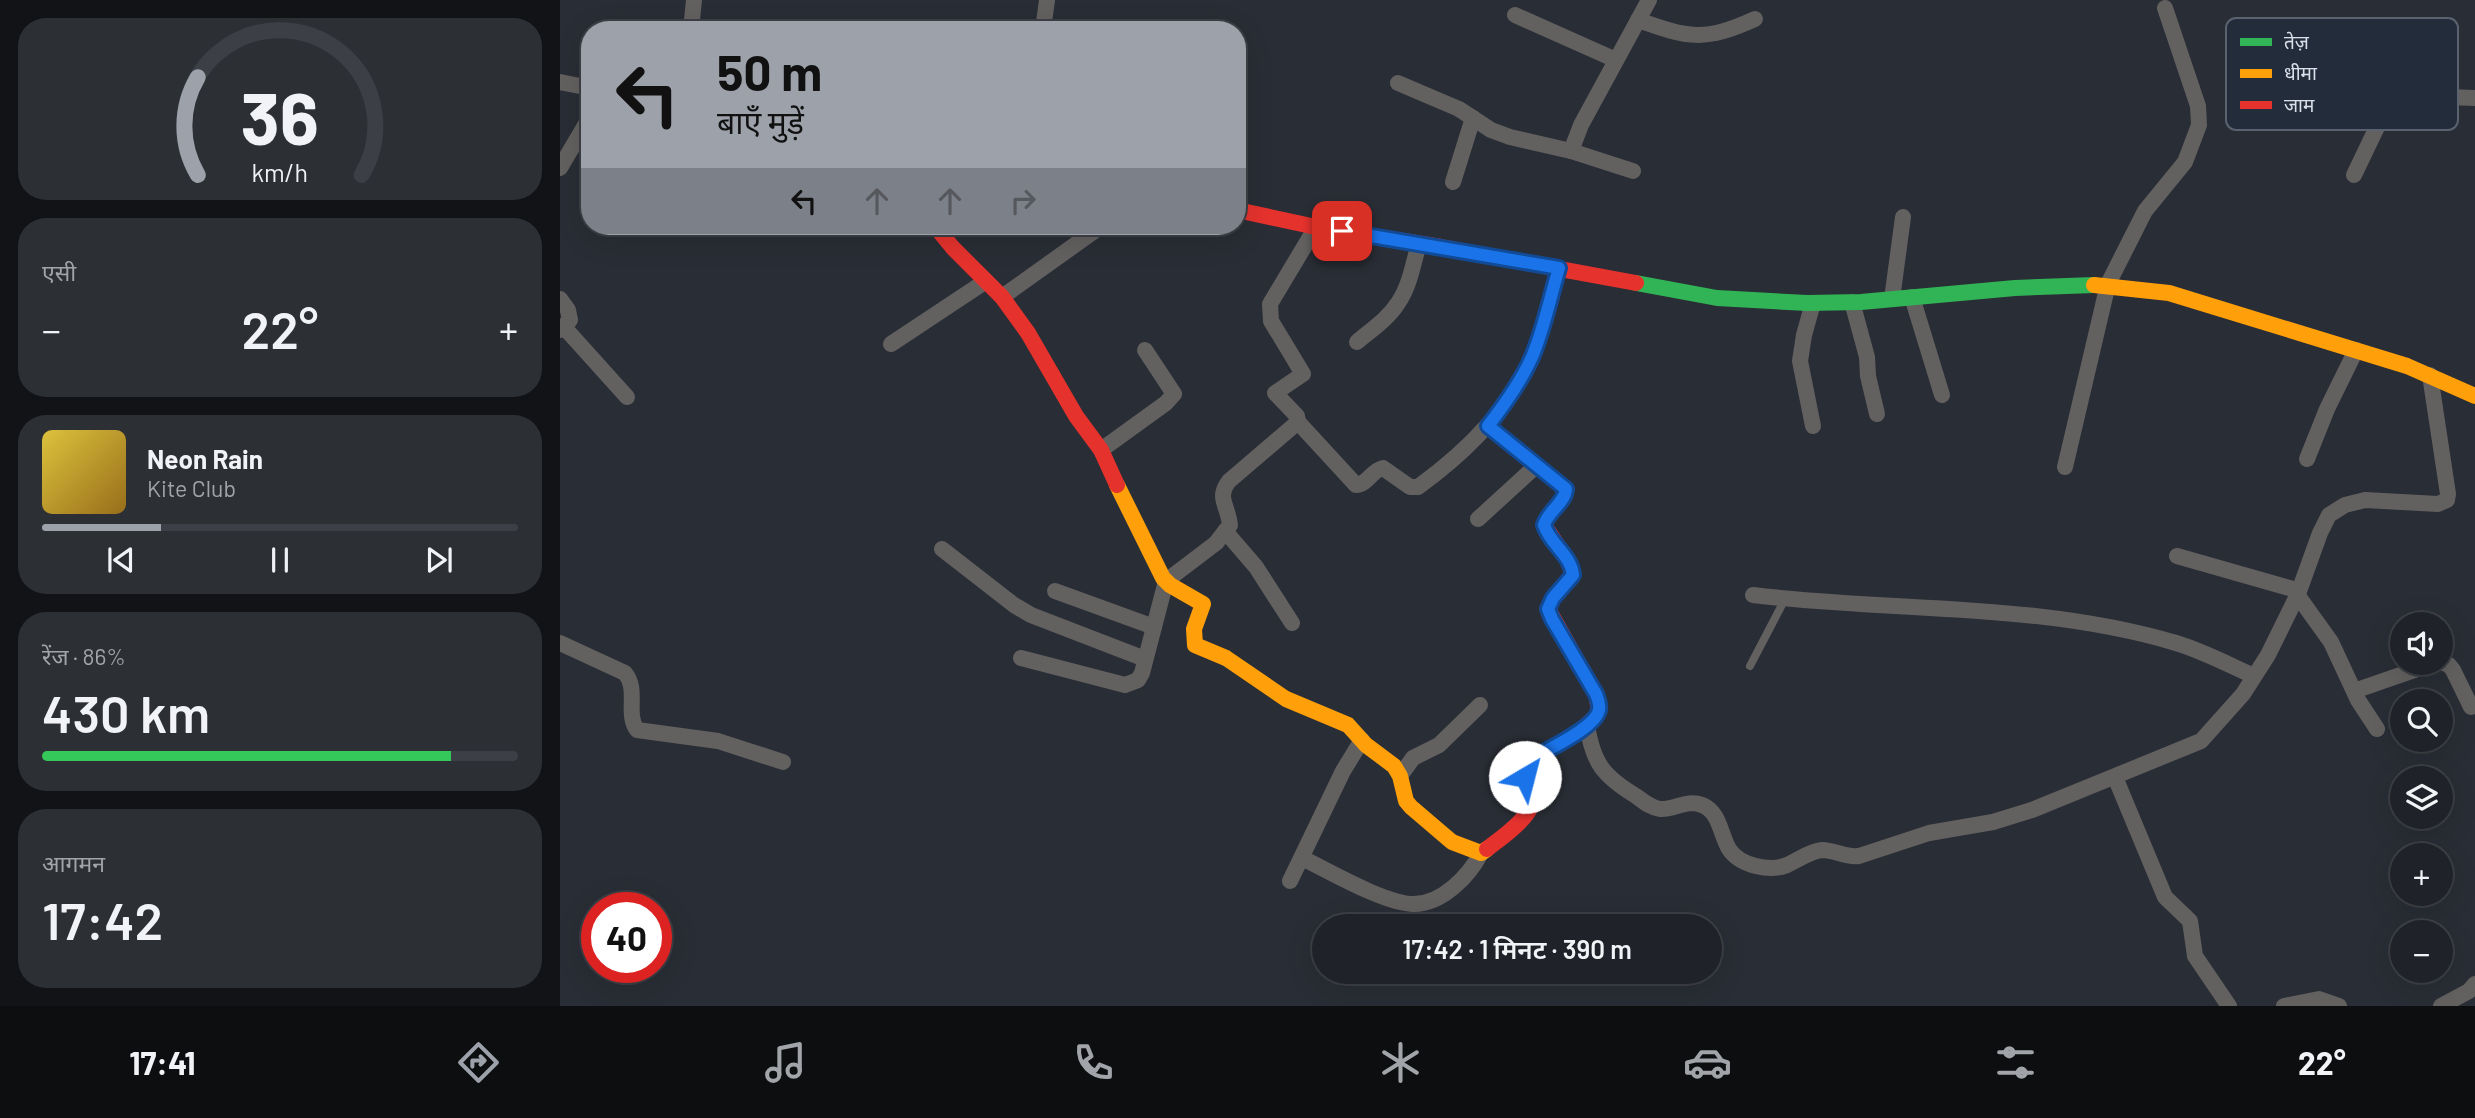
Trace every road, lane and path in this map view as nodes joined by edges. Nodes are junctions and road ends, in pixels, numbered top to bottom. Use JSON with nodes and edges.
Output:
{"nodes":[{"id":1,"x":694,"y":0,"type":"edge"},
{"id":2,"x":1047,"y":0,"type":"edge"},
{"id":3,"x":1649,"y":0,"type":"edge"},
{"id":4,"x":2165,"y":8,"type":"dead end"},
{"id":5,"x":1515,"y":15,"type":"dead end"},
{"id":6,"x":1755,"y":19,"type":"dead end"},
{"id":7,"x":1638,"y":20,"type":"junction"},
{"id":8,"x":692,"y":21,"type":"edge"},
{"id":9,"x":1044,"y":21,"type":"edge"},
{"id":10,"x":1616,"y":60,"type":"junction"},
{"id":11,"x":560,"y":82,"type":"edge"},
{"id":12,"x":1398,"y":83,"type":"dead end"},
{"id":13,"x":581,"y":86,"type":"edge"},
{"id":14,"x":1473,"y":118,"type":"junction"},
{"id":15,"x":2376,"y":130,"type":"edge"},
{"id":16,"x":581,"y":133,"type":"edge"},
{"id":17,"x":1571,"y":151,"type":"junction"},
{"id":18,"x":560,"y":169,"type":"edge"},
{"id":19,"x":1633,"y":171,"type":"dead end"},
{"id":20,"x":2354,"y":175,"type":"dead end"},
{"id":21,"x":1453,"y":182,"type":"dead end"},
{"id":22,"x":1246,"y":211,"type":"edge"},
{"id":23,"x":1903,"y":217,"type":"dead end"},
{"id":24,"x":1316,"y":227,"type":"junction"},
{"id":25,"x":942,"y":235,"type":"edge"},
{"id":26,"x":1087,"y":235,"type":"edge"},
{"id":27,"x":1419,"y":244,"type":"junction"},
{"id":28,"x":1559,"y":268,"type":"junction"},
{"id":29,"x":986,"y":281,"type":"junction"},
{"id":30,"x":2108,"y":284,"type":"junction"},
{"id":31,"x":1002,"y":297,"type":"junction"},
{"id":32,"x":1912,"y":297,"type":"junction"},
{"id":33,"x":560,"y":299,"type":"edge"},
{"id":34,"x":1892,"y":299,"type":"junction"},
{"id":35,"x":1852,"y":302,"type":"junction"},
{"id":36,"x":1813,"y":303,"type":"junction"},
{"id":37,"x":562,"y":328,"type":"edge"},
{"id":38,"x":1357,"y":342,"type":"dead end"},
{"id":39,"x":891,"y":344,"type":"dead end"},
{"id":40,"x":1145,"y":350,"type":"dead end"},
{"id":41,"x":2356,"y":350,"type":"junction"},
{"id":42,"x":2430,"y":375,"type":"junction"},
{"id":43,"x":1942,"y":396,"type":"dead end"},
{"id":44,"x":2475,"y":396,"type":"edge"},
{"id":45,"x":627,"y":397,"type":"dead end"},
{"id":46,"x":1877,"y":414,"type":"dead end"},
{"id":47,"x":1298,"y":422,"type":"junction"},
{"id":48,"x":1488,"y":426,"type":"junction"},
{"id":49,"x":1813,"y":426,"type":"dead end"},
{"id":50,"x":1101,"y":450,"type":"junction"},
{"id":51,"x":2307,"y":459,"type":"dead end"},
{"id":52,"x":1537,"y":464,"type":"junction"},
{"id":53,"x":2065,"y":467,"type":"dead end"},
{"id":54,"x":1478,"y":519,"type":"dead end"},
{"id":55,"x":1225,"y":531,"type":"junction"},
{"id":56,"x":942,"y":549,"type":"dead end"},
{"id":57,"x":2177,"y":556,"type":"dead end"},
{"id":58,"x":1166,"y":581,"type":"junction"},
{"id":59,"x":1055,"y":591,"type":"dead end"},
{"id":60,"x":2298,"y":594,"type":"junction"},
{"id":61,"x":1753,"y":595,"type":"dead end"},
{"id":62,"x":1785,"y":599,"type":"junction"},
{"id":63,"x":1292,"y":623,"type":"dead end"},
{"id":64,"x":1154,"y":627,"type":"junction"},
{"id":65,"x":560,"y":643,"type":"edge"},
{"id":66,"x":1021,"y":658,"type":"dead end"},
{"id":67,"x":1145,"y":659,"type":"junction"},
{"id":68,"x":1750,"y":666,"type":"dead end"},
{"id":69,"x":2453,"y":670,"type":"edge"},
{"id":70,"x":2400,"y":675,"type":"edge"},
{"id":71,"x":2254,"y":676,"type":"junction"},
{"id":72,"x":2354,"y":691,"type":"junction"},
{"id":73,"x":1480,"y":705,"type":"dead end"},
{"id":74,"x":2471,"y":708,"type":"dead end"},
{"id":75,"x":1587,"y":725,"type":"junction"},
{"id":76,"x":2377,"y":729,"type":"dead end"},
{"id":77,"x":1362,"y":740,"type":"junction"},
{"id":78,"x":783,"y":762,"type":"dead end"},
{"id":79,"x":1400,"y":776,"type":"junction"},
{"id":80,"x":2115,"y":777,"type":"junction"},
{"id":81,"x":1481,"y":853,"type":"junction"},
{"id":82,"x":1302,"y":858,"type":"junction"},
{"id":83,"x":1290,"y":881,"type":"dead end"},
{"id":84,"x":2473,"y":992,"type":"edge"},
{"id":85,"x":2229,"y":1006,"type":"edge"},
{"id":86,"x":2284,"y":1006,"type":"edge"},
{"id":87,"x":2339,"y":1006,"type":"edge"},
{"id":88,"x":2441,"y":1006,"type":"edge"}],
"edges":[{"from":1,"to":8,"type":"street"},
{"from":2,"to":9,"type":"street"},
{"from":3,"to":7,"type":"street"},
{"from":4,"to":30,"type":"street"},
{"from":5,"to":10,"type":"street"},
{"from":6,"to":7,"type":"street"},
{"from":7,"to":10,"type":"street"},
{"from":10,"to":17,"type":"street"},
{"from":11,"to":13,"type":"street"},
{"from":12,"to":14,"type":"street"},
{"from":14,"to":17,"type":"street"},
{"from":14,"to":21,"type":"street"},
{"from":15,"to":20,"type":"street"},
{"from":16,"to":18,"type":"street"},
{"from":17,"to":19,"type":"street"},
{"from":22,"to":24,"type":"street"},
{"from":23,"to":34,"type":"street"},
{"from":24,"to":27,"type":"street"},
{"from":24,"to":47,"type":"street"},
{"from":25,"to":29,"type":"street"},
{"from":26,"to":31,"type":"street"},
{"from":27,"to":28,"type":"street"},
{"from":27,"to":38,"type":"street"},
{"from":28,"to":36,"type":"street"},
{"from":28,"to":48,"type":"street"},
{"from":29,"to":31,"type":"street"},
{"from":29,"to":39,"type":"street"},
{"from":30,"to":32,"type":"street"},
{"from":30,"to":41,"type":"street"},
{"from":30,"to":53,"type":"street"},
{"from":31,"to":50,"type":"street"},
{"from":32,"to":34,"type":"street"},
{"from":32,"to":43,"type":"street"},
{"from":33,"to":37,"type":"street"},
{"from":34,"to":35,"type":"street"},
{"from":35,"to":36,"type":"street"},
{"from":35,"to":46,"type":"street"},
{"from":36,"to":49,"type":"street"},
{"from":37,"to":45,"type":"street"},
{"from":40,"to":50,"type":"street"},
{"from":41,"to":42,"type":"street"},
{"from":41,"to":51,"type":"street"},
{"from":42,"to":44,"type":"street"},
{"from":42,"to":60,"type":"street"},
{"from":47,"to":48,"type":"street"},
{"from":47,"to":55,"type":"street"},
{"from":48,"to":52,"type":"street"},
{"from":50,"to":58,"type":"street"},
{"from":52,"to":54,"type":"street"},
{"from":52,"to":75,"type":"street"},
{"from":55,"to":58,"type":"street"},
{"from":55,"to":63,"type":"street"},
{"from":56,"to":67,"type":"street"},
{"from":57,"to":60,"type":"street"},
{"from":58,"to":64,"type":"street"},
{"from":58,"to":77,"type":"street"},
{"from":59,"to":64,"type":"street"},
{"from":60,"to":71,"type":"street"},
{"from":60,"to":72,"type":"street"},
{"from":61,"to":62,"type":"street"},
{"from":62,"to":68,"type":"lane"},
{"from":62,"to":71,"type":"street"},
{"from":64,"to":67,"type":"street"},
{"from":65,"to":78,"type":"street"},
{"from":66,"to":67,"type":"street"},
{"from":69,"to":74,"type":"street"},
{"from":70,"to":72,"type":"street"},
{"from":71,"to":80,"type":"street"},
{"from":72,"to":76,"type":"street"},
{"from":73,"to":79,"type":"street"},
{"from":75,"to":80,"type":"street"},
{"from":75,"to":81,"type":"street"},
{"from":77,"to":79,"type":"street"},
{"from":77,"to":82,"type":"street"},
{"from":79,"to":81,"type":"street"},
{"from":80,"to":85,"type":"street"},
{"from":81,"to":82,"type":"street"},
{"from":82,"to":83,"type":"street"},
{"from":84,"to":88,"type":"street"},
{"from":86,"to":87,"type":"street"}]}
